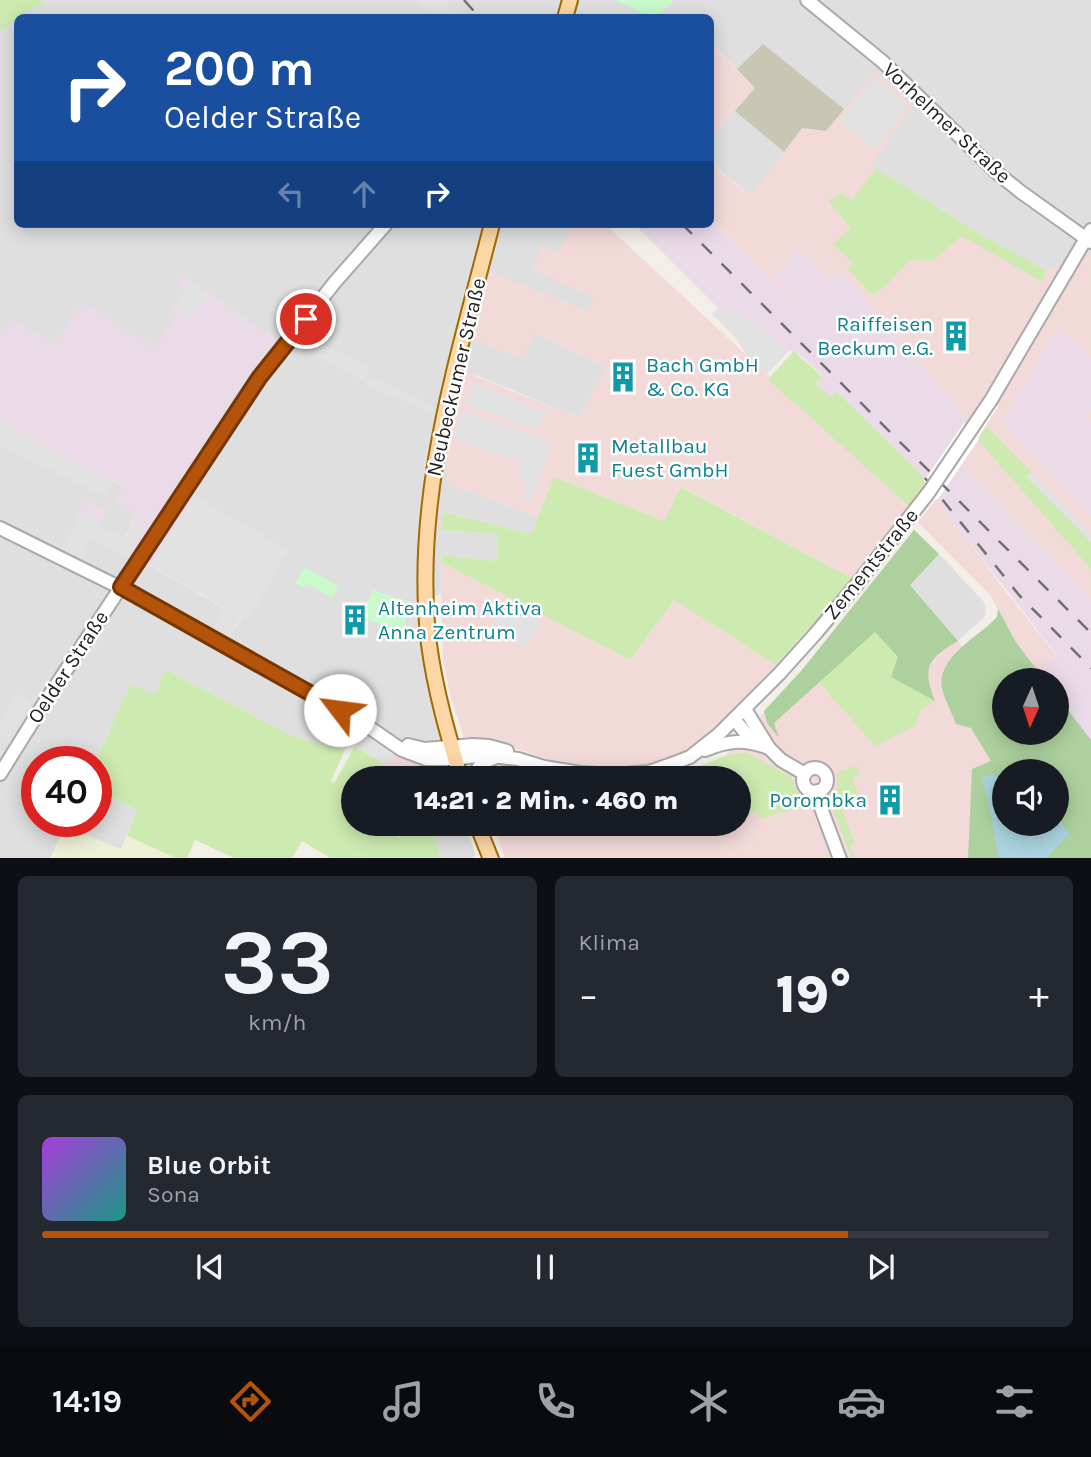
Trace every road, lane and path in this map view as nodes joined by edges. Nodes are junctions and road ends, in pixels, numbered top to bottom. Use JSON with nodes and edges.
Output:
{"nodes":[{"id":1,"x":807,"y":0,"type":"edge"},
{"id":2,"x":382,"y":228,"type":"edge"},
{"id":3,"x":491,"y":228,"type":"edge"},
{"id":4,"x":1089,"y":237,"type":"edge"},
{"id":5,"x":0,"y":528,"type":"edge"},
{"id":6,"x":121,"y":587,"type":"junction"},
{"id":7,"x":745,"y":709,"type":"junction"},
{"id":8,"x":734,"y":719,"type":"junction"},
{"id":9,"x":754,"y":743,"type":"junction"},
{"id":10,"x":769,"y":748,"type":"junction"},
{"id":11,"x":454,"y":753,"type":"junction"},
{"id":12,"x":498,"y":757,"type":"junction"},
{"id":13,"x":690,"y":757,"type":"junction"},
{"id":14,"x":458,"y":766,"type":"edge"},
{"id":15,"x":479,"y":766,"type":"edge"},
{"id":16,"x":544,"y":766,"type":"edge"},
{"id":17,"x":556,"y":766,"type":"edge"},
{"id":18,"x":665,"y":766,"type":"edge"},
{"id":19,"x":0,"y":774,"type":"edge"},
{"id":20,"x":482,"y":836,"type":"edge"},
{"id":21,"x":491,"y":858,"type":"edge"},
{"id":22,"x":839,"y":858,"type":"edge"}],
"edges":[{"from":1,"to":4,"type":"street","name":"Vorhelmer Straße"},
{"from":2,"to":6,"type":"street","name":"Oelder Straße"},
{"from":3,"to":11,"type":"main road","name":"Neubeckumer Straße"},
{"from":4,"to":7,"type":"street","name":"Zementstraße","bridge":true},
{"from":5,"to":6,"type":"street","name":"Zementstraße"},
{"from":6,"to":11,"type":"street","name":"Zementstraße"},
{"from":6,"to":19,"type":"street","name":"Oelder Straße"},
{"from":7,"to":8,"type":"street","name":"Zementstraße"},
{"from":7,"to":10,"type":"street"},
{"from":8,"to":9,"type":"street"},
{"from":8,"to":13,"type":"street","name":"Zementstraße"},
{"from":9,"to":10,"type":"street"},
{"from":9,"to":13,"type":"street"},
{"from":10,"to":22,"type":"street"},
{"from":11,"to":12,"type":"street","name":"Zementstraße"},
{"from":11,"to":14,"type":"main road","name":"Neubeckumer Straße"},
{"from":11,"to":17,"type":"street","name":"Zementstraße"},
{"from":12,"to":15,"type":"street"},
{"from":12,"to":16,"type":"street","name":"Zementstraße"},
{"from":13,"to":18,"type":"street","name":"Zementstraße"},
{"from":20,"to":21,"type":"main road"}]}
